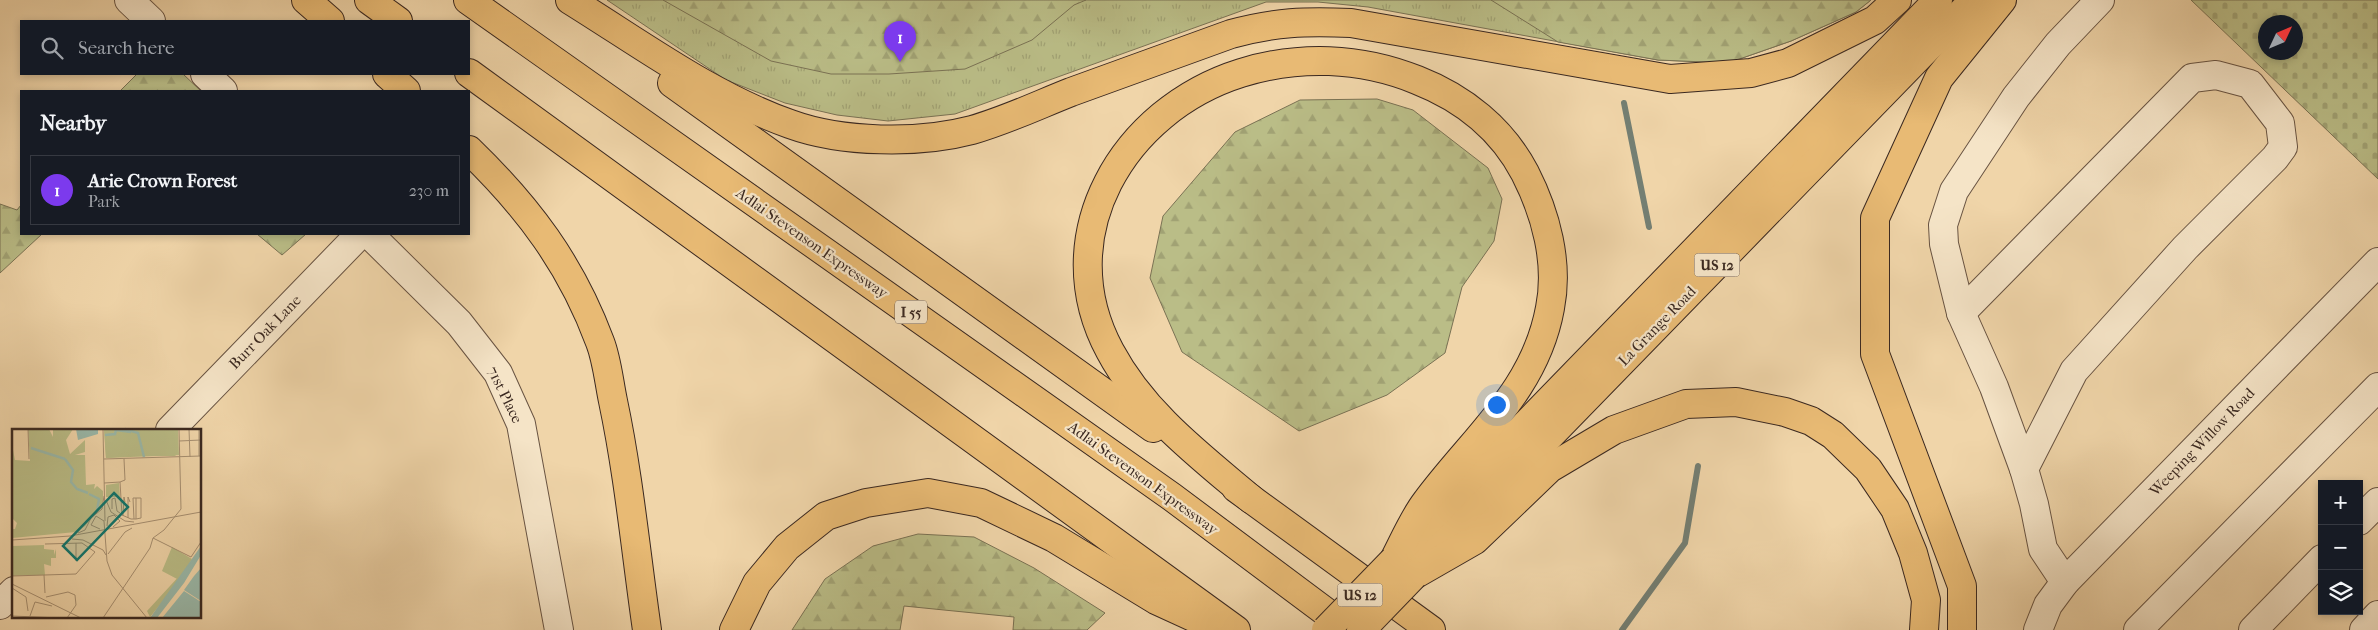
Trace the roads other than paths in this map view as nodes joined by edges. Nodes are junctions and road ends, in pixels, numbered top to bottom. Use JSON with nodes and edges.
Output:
{"nodes":[{"id":1,"x":129,"y":0,"type":"edge"},
{"id":2,"x":306,"y":0,"type":"edge"},
{"id":3,"x":369,"y":0,"type":"edge"},
{"id":4,"x":468,"y":0,"type":"edge"},
{"id":5,"x":557,"y":0,"type":"edge"},
{"id":6,"x":570,"y":0,"type":"edge"},
{"id":7,"x":1897,"y":0,"type":"edge"},
{"id":8,"x":1938,"y":0,"type":"edge"},
{"id":9,"x":1974,"y":0,"type":"edge"},
{"id":10,"x":2002,"y":0,"type":"edge"},
{"id":11,"x":2100,"y":0,"type":"edge"},
{"id":12,"x":150,"y":20,"type":"edge"},
{"id":13,"x":329,"y":20,"type":"edge"},
{"id":14,"x":397,"y":20,"type":"edge"},
{"id":15,"x":470,"y":73,"type":"edge"},
{"id":16,"x":206,"y":75,"type":"edge"},
{"id":17,"x":388,"y":75,"type":"edge"},
{"id":18,"x":222,"y":90,"type":"edge"},
{"id":19,"x":405,"y":90,"type":"edge"},
{"id":20,"x":470,"y":151,"type":"edge"},
{"id":21,"x":359,"y":235,"type":"edge"},
{"id":22,"x":370,"y":235,"type":"edge"},
{"id":23,"x":2378,"y":262,"type":"edge"},
{"id":24,"x":1961,"y":313,"type":"junction"},
{"id":25,"x":2378,"y":387,"type":"edge"},
{"id":26,"x":171,"y":429,"type":"edge"},
{"id":27,"x":2024,"y":469,"type":"junction"},
{"id":28,"x":1252,"y":499,"type":"junction"},
{"id":29,"x":2378,"y":502,"type":"edge"},
{"id":30,"x":2363,"y":517,"type":"edge"},
{"id":31,"x":1449,"y":522,"type":"junction"},
{"id":32,"x":2318,"y":563,"type":"edge"},
{"id":33,"x":1404,"y":567,"type":"junction"},
{"id":34,"x":2065,"y":582,"type":"junction"},
{"id":35,"x":12,"y":592,"type":"edge"},
{"id":36,"x":0,"y":605,"type":"edge"},
{"id":37,"x":2378,"y":616,"type":"edge"},
{"id":38,"x":559,"y":630,"type":"edge"},
{"id":39,"x":647,"y":630,"type":"edge"},
{"id":40,"x":734,"y":630,"type":"edge"},
{"id":41,"x":1229,"y":630,"type":"edge"},
{"id":42,"x":1236,"y":630,"type":"edge"},
{"id":43,"x":1326,"y":630,"type":"edge"},
{"id":44,"x":1350,"y":630,"type":"edge"},
{"id":45,"x":1361,"y":630,"type":"edge"},
{"id":46,"x":1431,"y":630,"type":"edge"},
{"id":47,"x":1924,"y":630,"type":"edge"},
{"id":48,"x":1962,"y":630,"type":"edge"},
{"id":49,"x":2038,"y":630,"type":"edge"},
{"id":50,"x":2138,"y":630,"type":"edge"},
{"id":51,"x":2252,"y":630,"type":"edge"},
{"id":52,"x":2364,"y":630,"type":"edge"}],
"edges":[{"from":1,"to":12,"type":"street"},
{"from":2,"to":13,"type":"main road"},
{"from":3,"to":14,"type":"main road"},
{"from":4,"to":44,"type":"main road","name":"Adlai Stevenson Expressway","number":"I 55"},
{"from":5,"to":28,"type":"main road"},
{"from":6,"to":7,"type":"main road"},
{"from":8,"to":31,"type":"main road","name":"La Grange Road","number":"US 12"},
{"from":9,"to":31,"type":"main road","name":"La Grange Road","number":"US 12"},
{"from":10,"to":48,"type":"main road"},
{"from":11,"to":24,"type":"street"},
{"from":15,"to":42,"type":"main road"},
{"from":16,"to":18,"type":"street"},
{"from":17,"to":19,"type":"main road"},
{"from":20,"to":39,"type":"main road"},
{"from":21,"to":26,"type":"street","name":"Burr Oak Lane"},
{"from":22,"to":38,"type":"street","name":"71st Place"},
{"from":23,"to":34,"type":"street","name":"Weeping Willow Road"},
{"from":24,"to":27,"type":"street"},
{"from":24,"to":27,"type":"street"},
{"from":25,"to":50,"type":"street"},
{"from":27,"to":34,"type":"street"},
{"from":28,"to":31,"type":"main road"},
{"from":28,"to":46,"type":"main road"},
{"from":29,"to":30,"type":"street"},
{"from":31,"to":33,"type":"main road"},
{"from":31,"to":33,"type":"main road"},
{"from":31,"to":47,"type":"main road"},
{"from":32,"to":51,"type":"street"},
{"from":33,"to":43,"type":"main road","number":"US 12","bridge":true},
{"from":33,"to":45,"type":"main road","number":"US 12","bridge":true},
{"from":34,"to":49,"type":"street","name":"Weeping Willow Road"},
{"from":35,"to":36,"type":"street"},
{"from":37,"to":52,"type":"street"},
{"from":40,"to":41,"type":"main road"}]}
